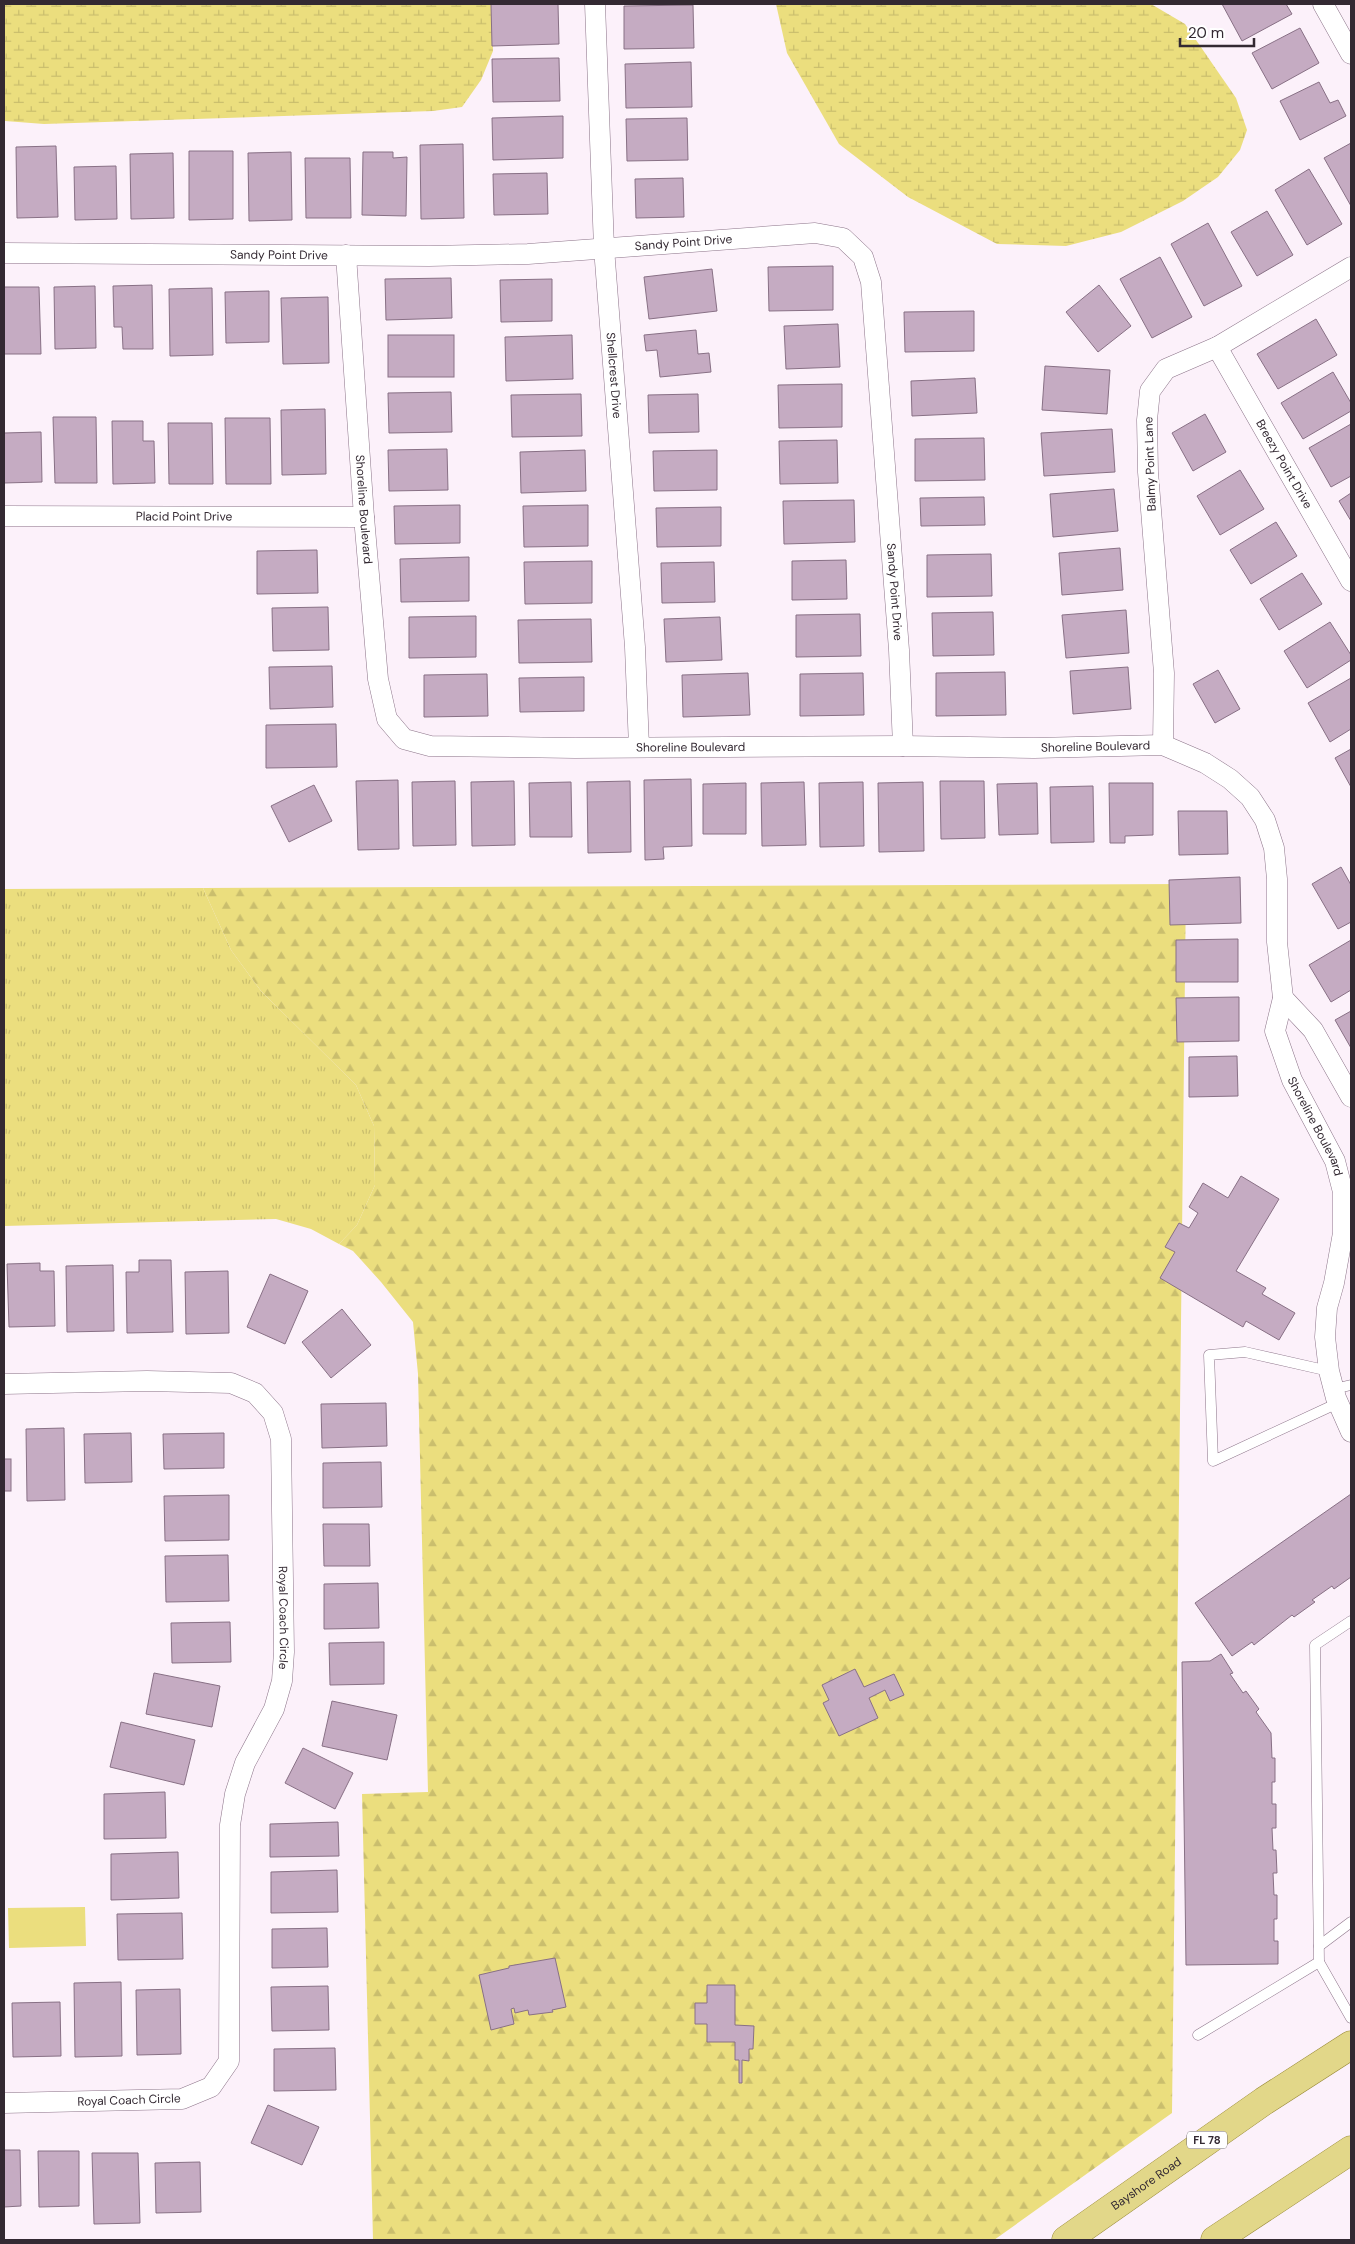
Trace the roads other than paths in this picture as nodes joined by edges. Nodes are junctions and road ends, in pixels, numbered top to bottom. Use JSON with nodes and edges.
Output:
{"nodes":[{"id":1,"x":595,"y":4,"type":"edge"},
{"id":2,"x":1323,"y":4,"type":"edge"},
{"id":3,"x":1351,"y":54,"type":"edge"},
{"id":4,"x":604,"y":248,"type":"junction"},
{"id":5,"x":4,"y":253,"type":"edge"},
{"id":6,"x":346,"y":255,"type":"junction"},
{"id":7,"x":1351,"y":267,"type":"edge"},
{"id":8,"x":1217,"y":347,"type":"junction"},
{"id":9,"x":4,"y":516,"type":"edge"},
{"id":10,"x":364,"y":517,"type":"junction"},
{"id":11,"x":1351,"y":580,"type":"edge"},
{"id":12,"x":1163,"y":745,"type":"junction"},
{"id":13,"x":903,"y":746,"type":"junction"},
{"id":14,"x":639,"y":747,"type":"junction"},
{"id":15,"x":1283,"y":998,"type":"junction"},
{"id":16,"x":1351,"y":1097,"type":"edge"},
{"id":17,"x":1347,"y":1233,"type":"edge"},
{"id":18,"x":4,"y":1384,"type":"edge"},
{"id":19,"x":1338,"y":1387,"type":"edge"},
{"id":20,"x":1351,"y":1432,"type":"edge"},
{"id":21,"x":1351,"y":1621,"type":"edge"},
{"id":22,"x":1351,"y":1922,"type":"edge"},
{"id":23,"x":1319,"y":1946,"type":"junction"},
{"id":24,"x":1319,"y":1962,"type":"junction"},
{"id":25,"x":1351,"y":2018,"type":"edge"},
{"id":26,"x":1198,"y":2035,"type":"dead end"},
{"id":27,"x":1351,"y":2046,"type":"edge"},
{"id":28,"x":4,"y":2103,"type":"edge"},
{"id":29,"x":1351,"y":2150,"type":"edge"},
{"id":30,"x":1066,"y":2240,"type":"edge"},
{"id":31,"x":1216,"y":2240,"type":"edge"}],
"edges":[{"from":1,"to":4,"type":"street","name":"Shellcrest Drive"},
{"from":2,"to":3,"type":"street"},
{"from":4,"to":6,"type":"street","name":"Sandy Point Drive"},
{"from":4,"to":13,"type":"street","name":"Sandy Point Drive"},
{"from":4,"to":14,"type":"street","name":"Shellcrest Drive"},
{"from":5,"to":6,"type":"street","name":"Sandy Point Drive"},
{"from":6,"to":10,"type":"street","name":"Shoreline Boulevard"},
{"from":7,"to":8,"type":"street","name":"Balmy Point Lane"},
{"from":8,"to":11,"type":"street","name":"Breezy Point Drive"},
{"from":8,"to":12,"type":"street","name":"Balmy Point Lane"},
{"from":9,"to":10,"type":"street","name":"Placid Point Drive"},
{"from":10,"to":14,"type":"street","name":"Shoreline Boulevard"},
{"from":12,"to":13,"type":"street","name":"Shoreline Boulevard"},
{"from":12,"to":15,"type":"street","name":"Shoreline Boulevard"},
{"from":13,"to":14,"type":"street","name":"Shoreline Boulevard"},
{"from":15,"to":16,"type":"street"},
{"from":15,"to":17,"type":"street","name":"Shoreline Boulevard"},
{"from":17,"to":19,"type":"street","name":"Shoreline Boulevard"},
{"from":18,"to":28,"type":"street","name":"Royal Coach Circle"},
{"from":19,"to":19,"type":"lane"},
{"from":19,"to":20,"type":"street","name":"Shoreline Boulevard"},
{"from":21,"to":23,"type":"lane"},
{"from":22,"to":23,"type":"lane"},
{"from":23,"to":24,"type":"lane"},
{"from":24,"to":25,"type":"lane"},
{"from":24,"to":26,"type":"lane"},
{"from":27,"to":30,"type":"main road","name":"Bayshore Road","number":"FL 78"},
{"from":29,"to":31,"type":"main road"}]}
